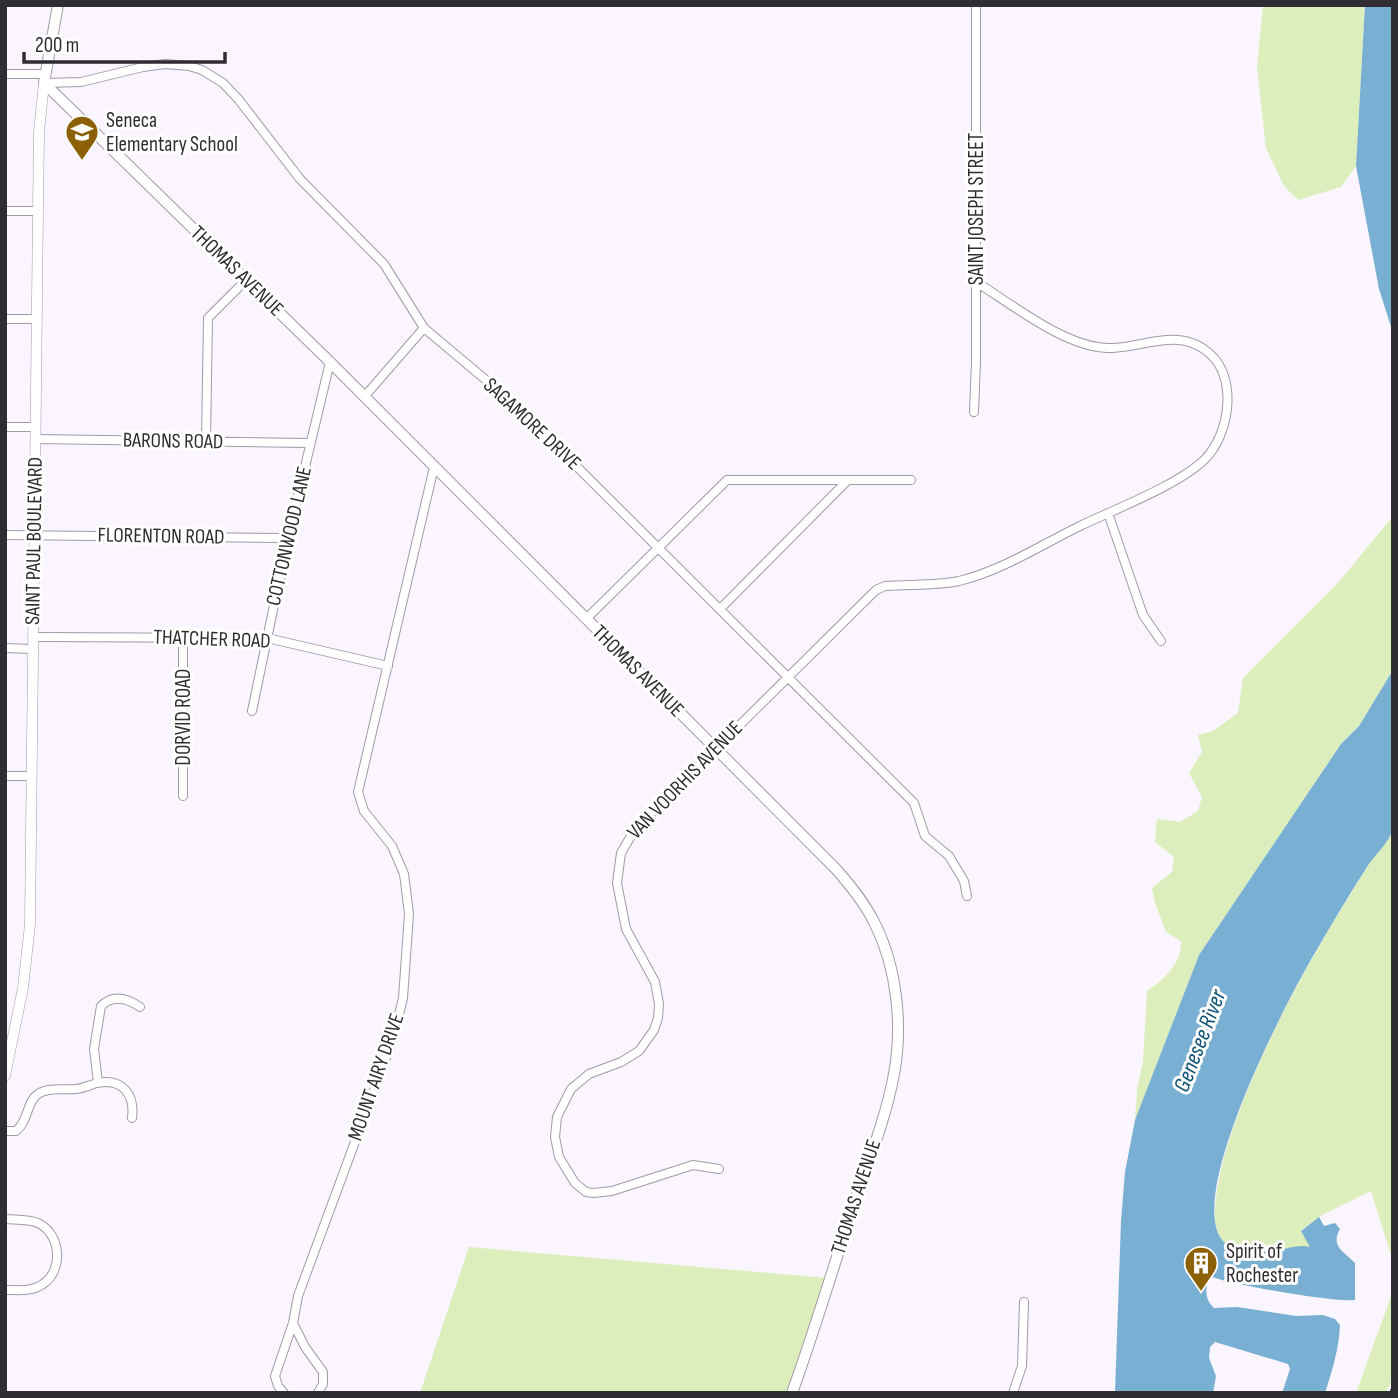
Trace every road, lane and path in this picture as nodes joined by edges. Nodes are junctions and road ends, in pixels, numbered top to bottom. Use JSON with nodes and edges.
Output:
{"nodes":[{"id":1,"x":58,"y":5,"type":"edge"},
{"id":2,"x":976,"y":5,"type":"edge"},
{"id":3,"x":5,"y":74,"type":"edge"},
{"id":4,"x":45,"y":78,"type":"junction"},
{"id":5,"x":5,"y":211,"type":"edge"},
{"id":6,"x":38,"y":211,"type":"junction"},
{"id":7,"x":246,"y":280,"type":"junction"},
{"id":8,"x":976,"y":282,"type":"junction"},
{"id":9,"x":5,"y":319,"type":"edge"},
{"id":10,"x":36,"y":319,"type":"junction"},
{"id":11,"x":424,"y":328,"type":"junction"},
{"id":12,"x":330,"y":362,"type":"junction"},
{"id":13,"x":364,"y":397,"type":"junction"},
{"id":14,"x":974,"y":412,"type":"dead end"},
{"id":15,"x":5,"y":427,"type":"edge"},
{"id":16,"x":35,"y":427,"type":"junction"},
{"id":17,"x":35,"y":439,"type":"junction"},
{"id":18,"x":206,"y":441,"type":"junction"},
{"id":19,"x":310,"y":443,"type":"junction"},
{"id":20,"x":434,"y":467,"type":"junction"},
{"id":21,"x":848,"y":480,"type":"junction"},
{"id":22,"x":911,"y":480,"type":"dead end"},
{"id":23,"x":1108,"y":513,"type":"junction"},
{"id":24,"x":5,"y":535,"type":"edge"},
{"id":25,"x":34,"y":535,"type":"junction"},
{"id":26,"x":288,"y":538,"type":"junction"},
{"id":27,"x":658,"y":547,"type":"junction"},
{"id":28,"x":720,"y":609,"type":"junction"},
{"id":29,"x":586,"y":619,"type":"junction"},
{"id":30,"x":33,"y":637,"type":"junction"},
{"id":31,"x":183,"y":637,"type":"junction"},
{"id":32,"x":267,"y":638,"type":"junction"},
{"id":33,"x":1161,"y":641,"type":"dead end"},
{"id":34,"x":5,"y":648,"type":"edge"},
{"id":35,"x":33,"y":649,"type":"junction"},
{"id":36,"x":388,"y":666,"type":"junction"},
{"id":37,"x":788,"y":676,"type":"junction"},
{"id":38,"x":252,"y":711,"type":"dead end"},
{"id":39,"x":715,"y":748,"type":"junction"},
{"id":40,"x":5,"y":776,"type":"edge"},
{"id":41,"x":31,"y":776,"type":"junction"},
{"id":42,"x":183,"y":796,"type":"dead end"},
{"id":43,"x":967,"y":896,"type":"dead end"},
{"id":44,"x":140,"y":1007,"type":"dead end"},
{"id":45,"x":5,"y":1076,"type":"edge"},
{"id":46,"x":98,"y":1083,"type":"junction"},
{"id":47,"x":132,"y":1118,"type":"dead end"},
{"id":48,"x":5,"y":1131,"type":"edge"},
{"id":49,"x":719,"y":1168,"type":"dead end"},
{"id":50,"x":5,"y":1219,"type":"edge"},
{"id":51,"x":5,"y":1290,"type":"edge"},
{"id":52,"x":1024,"y":1302,"type":"dead end"},
{"id":53,"x":293,"y":1323,"type":"junction"},
{"id":54,"x":284,"y":1393,"type":"edge"},
{"id":55,"x":318,"y":1393,"type":"edge"},
{"id":56,"x":792,"y":1393,"type":"edge"},
{"id":57,"x":1013,"y":1393,"type":"edge"}],
"edges":[{"from":1,"to":4,"type":"main road","name":"SAINT PAUL BOULEVARD"},
{"from":2,"to":8,"type":"street","name":"SAINT JOSEPH STREET"},
{"from":3,"to":4,"type":"street","name":"SAGAMORE DRIVE"},
{"from":4,"to":6,"type":"street","name":"SAINT PAUL BOULEVARD"},
{"from":4,"to":7,"type":"main road","name":"THOMAS AVENUE"},
{"from":4,"to":11,"type":"street","name":"SAGAMORE DRIVE"},
{"from":5,"to":6,"type":"street"},
{"from":6,"to":10,"type":"street","name":"SAINT PAUL BOULEVARD"},
{"from":7,"to":12,"type":"main road","name":"THOMAS AVENUE"},
{"from":7,"to":18,"type":"street"},
{"from":8,"to":14,"type":"street","name":"SAINT JOSEPH STREET"},
{"from":8,"to":23,"type":"street","name":"VAN VOORHIS AVENUE"},
{"from":9,"to":10,"type":"street"},
{"from":10,"to":16,"type":"street","name":"SAINT PAUL BOULEVARD"},
{"from":11,"to":13,"type":"street"},
{"from":11,"to":27,"type":"street","name":"SAGAMORE DRIVE"},
{"from":12,"to":13,"type":"main road","name":"THOMAS AVENUE"},
{"from":12,"to":19,"type":"street","name":"COTTONWOOD LANE"},
{"from":13,"to":20,"type":"main road","name":"THOMAS AVENUE"},
{"from":15,"to":16,"type":"street"},
{"from":16,"to":17,"type":"street","name":"SAINT PAUL BOULEVARD"},
{"from":17,"to":18,"type":"street","name":"BARONS ROAD"},
{"from":17,"to":25,"type":"street","name":"SAINT PAUL BOULEVARD"},
{"from":18,"to":19,"type":"street","name":"BARONS ROAD"},
{"from":19,"to":26,"type":"street","name":"COTTONWOOD LANE"},
{"from":20,"to":29,"type":"main road","name":"THOMAS AVENUE"},
{"from":20,"to":36,"type":"street","name":"MOUNT AIRY DRIVE"},
{"from":21,"to":22,"type":"street"},
{"from":21,"to":27,"type":"street"},
{"from":21,"to":28,"type":"street"},
{"from":23,"to":33,"type":"street"},
{"from":23,"to":37,"type":"street","name":"VAN VOORHIS AVENUE"},
{"from":24,"to":25,"type":"street","name":"FLORENTON ROAD"},
{"from":25,"to":26,"type":"street","name":"FLORENTON ROAD"},
{"from":25,"to":30,"type":"street","name":"SAINT PAUL BOULEVARD"},
{"from":26,"to":32,"type":"street","name":"COTTONWOOD LANE"},
{"from":27,"to":28,"type":"street","name":"SAGAMORE DRIVE"},
{"from":27,"to":29,"type":"street"},
{"from":28,"to":37,"type":"street","name":"SAGAMORE DRIVE"},
{"from":29,"to":39,"type":"main road","name":"THOMAS AVENUE"},
{"from":30,"to":31,"type":"street","name":"THATCHER ROAD"},
{"from":30,"to":35,"type":"street","name":"SAINT PAUL BOULEVARD"},
{"from":31,"to":32,"type":"street","name":"THATCHER ROAD"},
{"from":31,"to":42,"type":"street","name":"DORVID ROAD"},
{"from":32,"to":36,"type":"street","name":"THATCHER ROAD"},
{"from":32,"to":38,"type":"street","name":"COTTONWOOD LANE"},
{"from":34,"to":35,"type":"street"},
{"from":35,"to":41,"type":"street","name":"SAINT PAUL BOULEVARD"},
{"from":36,"to":53,"type":"street","name":"MOUNT AIRY DRIVE"},
{"from":37,"to":39,"type":"street","name":"VAN VOORHIS AVENUE"},
{"from":37,"to":43,"type":"street","name":"SAGAMORE DRIVE"},
{"from":39,"to":49,"type":"street","name":"VAN VOORHIS AVENUE"},
{"from":39,"to":56,"type":"main road","name":"THOMAS AVENUE"},
{"from":40,"to":41,"type":"street"},
{"from":41,"to":45,"type":"street","name":"SAINT PAUL BOULEVARD"},
{"from":44,"to":46,"type":"street"},
{"from":46,"to":47,"type":"street"},
{"from":46,"to":48,"type":"street"},
{"from":50,"to":51,"type":"street"},
{"from":52,"to":57,"type":"street"},
{"from":53,"to":54,"type":"street","name":"MOUNT AIRY DRIVE"},
{"from":53,"to":55,"type":"street"}]}
